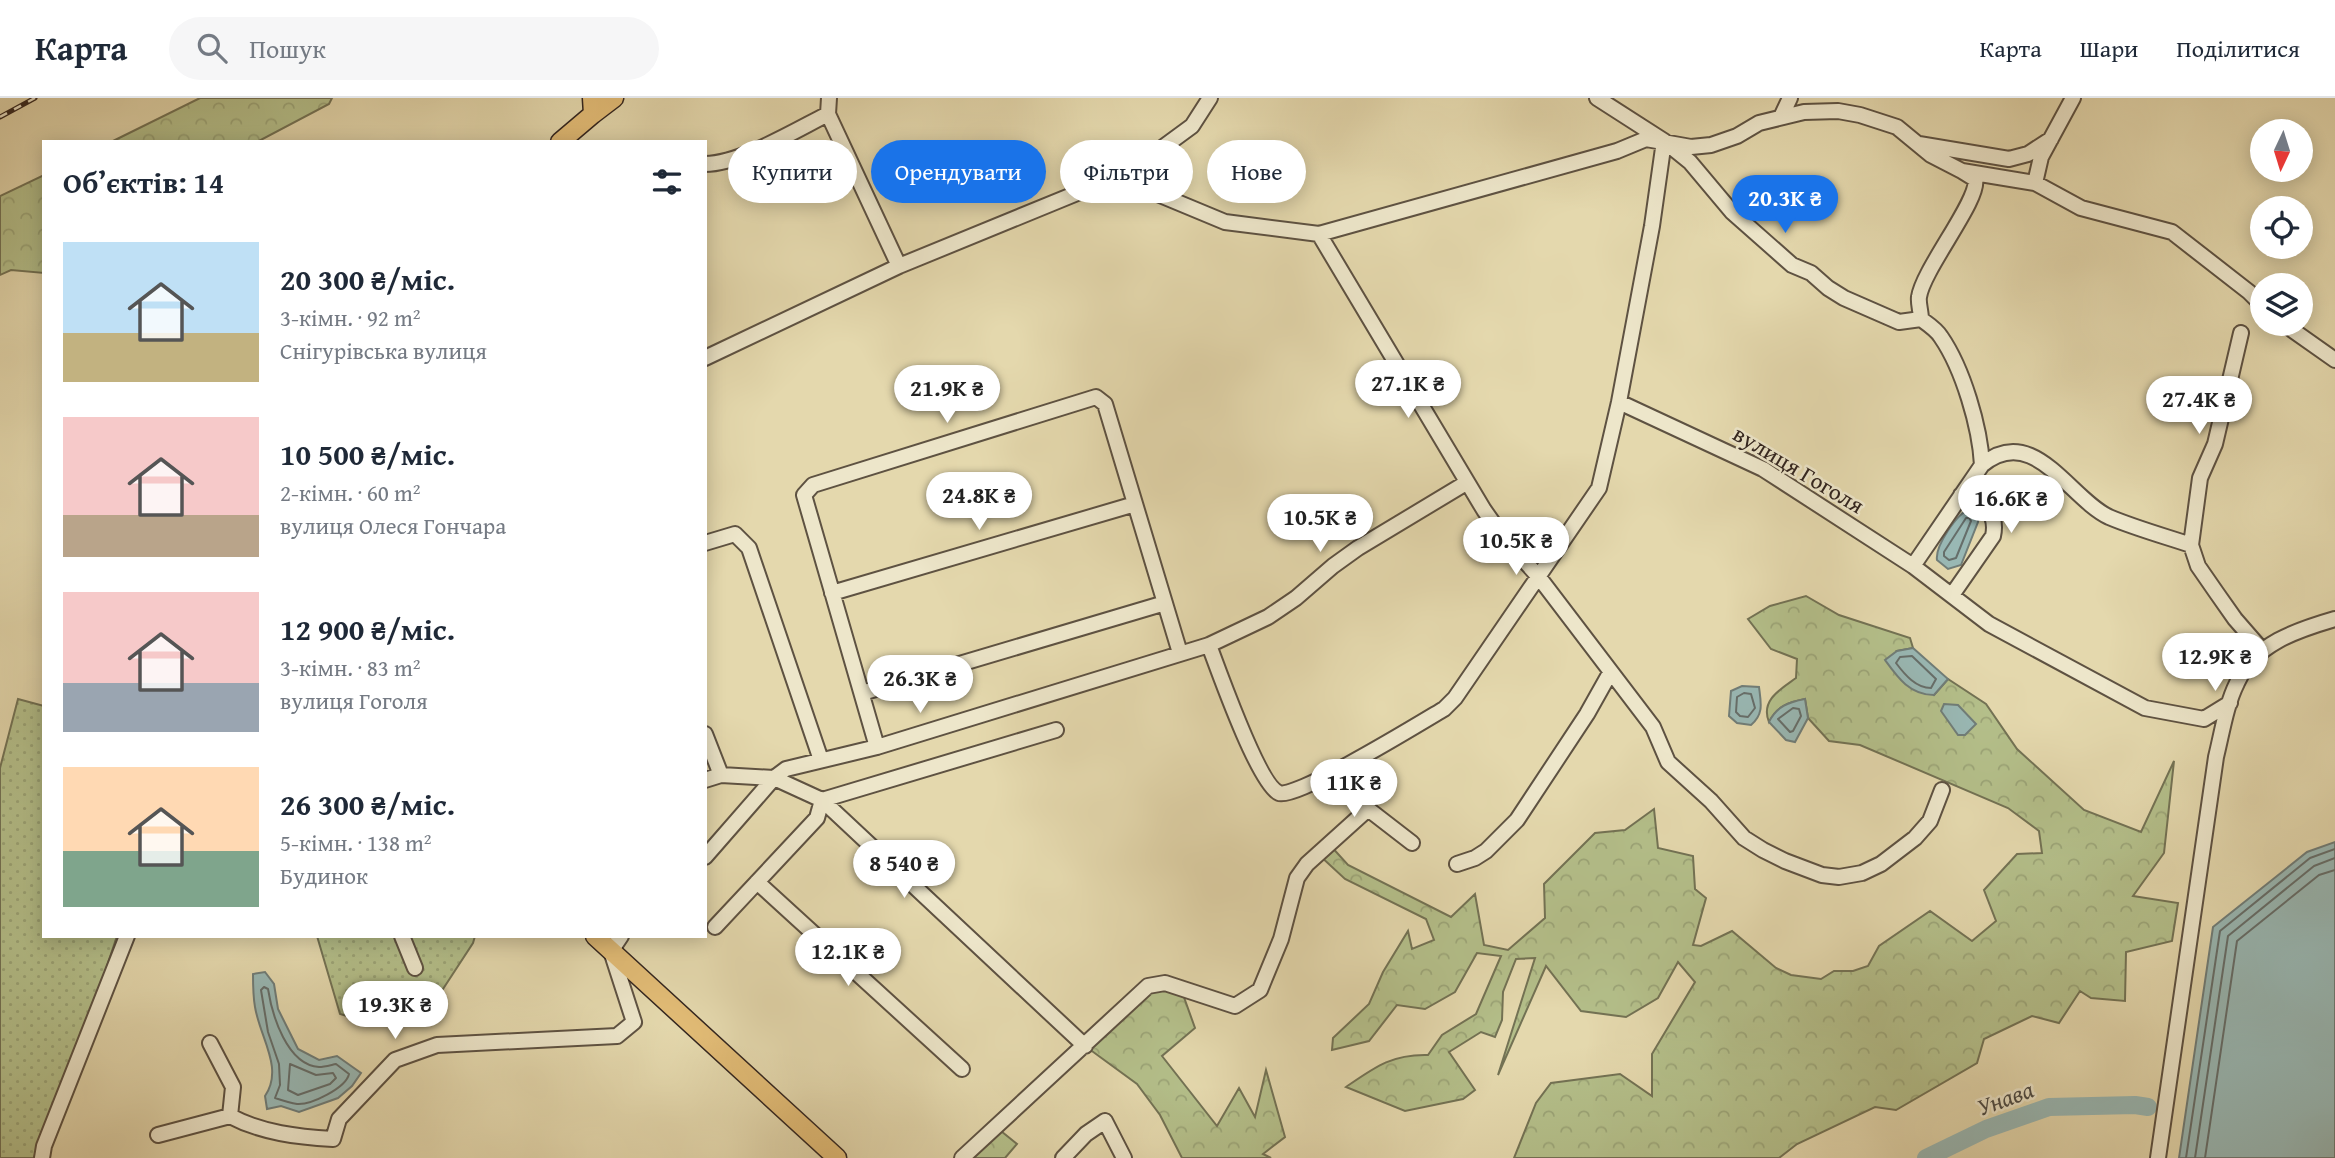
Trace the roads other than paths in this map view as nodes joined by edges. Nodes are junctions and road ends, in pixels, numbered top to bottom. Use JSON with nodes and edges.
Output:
{"nodes":[{"id":1,"x":614,"y":98,"type":"edge"},
{"id":2,"x":829,"y":98,"type":"edge"},
{"id":3,"x":1210,"y":98,"type":"edge"},
{"id":4,"x":1597,"y":98,"type":"edge"},
{"id":5,"x":1790,"y":98,"type":"edge"},
{"id":6,"x":2073,"y":98,"type":"edge"},
{"id":7,"x":592,"y":106,"type":"edge"},
{"id":8,"x":828,"y":114,"type":"junction"},
{"id":9,"x":1780,"y":117,"type":"junction"},
{"id":10,"x":2051,"y":139,"type":"junction"},
{"id":11,"x":562,"y":140,"type":"edge"},
{"id":12,"x":1173,"y":140,"type":"edge"},
{"id":13,"x":1664,"y":141,"type":"junction"},
{"id":14,"x":1918,"y":144,"type":"junction"},
{"id":15,"x":707,"y":164,"type":"edge"},
{"id":16,"x":1962,"y":171,"type":"junction"},
{"id":17,"x":2035,"y":183,"type":"junction"},
{"id":18,"x":1060,"y":200,"type":"edge"},
{"id":19,"x":1179,"y":203,"type":"edge"},
{"id":20,"x":1319,"y":234,"type":"junction"},
{"id":21,"x":899,"y":266,"type":"junction"},
{"id":22,"x":2250,"y":293,"type":"edge"},
{"id":23,"x":1921,"y":319,"type":"junction"},
{"id":24,"x":2241,"y":333,"type":"dead end"},
{"id":25,"x":2301,"y":336,"type":"edge"},
{"id":26,"x":707,"y":357,"type":"edge"},
{"id":27,"x":2335,"y":360,"type":"edge"},
{"id":28,"x":1619,"y":402,"type":"junction"},
{"id":29,"x":1982,"y":465,"type":"junction"},
{"id":30,"x":1466,"y":483,"type":"junction"},
{"id":31,"x":1961,"y":495,"type":"junction"},
{"id":32,"x":1135,"y":504,"type":"junction"},
{"id":33,"x":707,"y":542,"type":"edge"},
{"id":34,"x":2191,"y":545,"type":"junction"},
{"id":35,"x":1913,"y":566,"type":"junction"},
{"id":36,"x":1538,"y":576,"type":"junction"},
{"id":37,"x":832,"y":593,"type":"junction"},
{"id":38,"x":1952,"y":595,"type":"junction"},
{"id":39,"x":1165,"y":603,"type":"junction"},
{"id":40,"x":2335,"y":619,"type":"edge"},
{"id":41,"x":1209,"y":645,"type":"junction"},
{"id":42,"x":2262,"y":650,"type":"junction"},
{"id":43,"x":1183,"y":652,"type":"junction"},
{"id":44,"x":1610,"y":673,"type":"junction"},
{"id":45,"x":862,"y":693,"type":"junction"},
{"id":46,"x":2230,"y":703,"type":"junction"},
{"id":47,"x":1056,"y":730,"type":"dead end"},
{"id":48,"x":707,"y":739,"type":"edge"},
{"id":49,"x":877,"y":747,"type":"junction"},
{"id":50,"x":1359,"y":759,"type":"junction"},
{"id":51,"x":821,"y":760,"type":"junction"},
{"id":52,"x":721,"y":775,"type":"junction"},
{"id":53,"x":774,"y":778,"type":"junction"},
{"id":54,"x":707,"y":779,"type":"edge"},
{"id":55,"x":1942,"y":790,"type":"dead end"},
{"id":56,"x":822,"y":800,"type":"junction"},
{"id":57,"x":1368,"y":809,"type":"junction"},
{"id":58,"x":1412,"y":843,"type":"dead end"},
{"id":59,"x":707,"y":854,"type":"edge"},
{"id":60,"x":1457,"y":864,"type":"dead end"},
{"id":61,"x":757,"y":882,"type":"junction"},
{"id":62,"x":715,"y":927,"type":"dead end"},
{"id":63,"x":126,"y":938,"type":"edge"},
{"id":64,"x":403,"y":938,"type":"edge"},
{"id":65,"x":616,"y":944,"type":"edge"},
{"id":66,"x":415,"y":968,"type":"dead end"},
{"id":67,"x":211,"y":1043,"type":"dead end"},
{"id":68,"x":1085,"y":1046,"type":"junction"},
{"id":69,"x":962,"y":1069,"type":"dead end"},
{"id":70,"x":230,"y":1116,"type":"junction"},
{"id":71,"x":158,"y":1135,"type":"dead end"},
{"id":72,"x":42,"y":1158,"type":"edge"},
{"id":73,"x":837,"y":1158,"type":"edge"},
{"id":74,"x":962,"y":1158,"type":"edge"},
{"id":75,"x":1063,"y":1158,"type":"edge"},
{"id":76,"x":1124,"y":1158,"type":"edge"},
{"id":77,"x":2158,"y":1158,"type":"edge"}],
"edges":[{"from":1,"to":7,"type":"main road"},
{"from":2,"to":8,"type":"street"},
{"from":3,"to":12,"type":"street"},
{"from":4,"to":13,"type":"street"},
{"from":5,"to":9,"type":"street"},
{"from":6,"to":10,"type":"street"},
{"from":7,"to":11,"type":"main road"},
{"from":8,"to":15,"type":"street"},
{"from":8,"to":21,"type":"street"},
{"from":9,"to":13,"type":"street"},
{"from":9,"to":14,"type":"street"},
{"from":10,"to":14,"type":"street"},
{"from":10,"to":17,"type":"street"},
{"from":13,"to":20,"type":"street"},
{"from":13,"to":23,"type":"street"},
{"from":13,"to":28,"type":"street"},
{"from":14,"to":16,"type":"street"},
{"from":16,"to":17,"type":"street"},
{"from":16,"to":23,"type":"street"},
{"from":17,"to":22,"type":"street"},
{"from":18,"to":21,"type":"street"},
{"from":19,"to":20,"type":"street"},
{"from":20,"to":30,"type":"street"},
{"from":21,"to":26,"type":"street"},
{"from":23,"to":29,"type":"street"},
{"from":24,"to":34,"type":"street"},
{"from":25,"to":27,"type":"street"},
{"from":28,"to":35,"type":"street","name":"вулиця Гоголя"},
{"from":28,"to":36,"type":"street"},
{"from":29,"to":31,"type":"street"},
{"from":29,"to":34,"type":"street"},
{"from":30,"to":36,"type":"street"},
{"from":30,"to":41,"type":"street"},
{"from":31,"to":35,"type":"street"},
{"from":31,"to":38,"type":"street"},
{"from":32,"to":37,"type":"street"},
{"from":32,"to":37,"type":"street"},
{"from":32,"to":39,"type":"street"},
{"from":33,"to":51,"type":"street"},
{"from":34,"to":42,"type":"street"},
{"from":35,"to":38,"type":"street","name":"вулиця Гоголя"},
{"from":36,"to":44,"type":"street"},
{"from":36,"to":50,"type":"street"},
{"from":37,"to":45,"type":"street"},
{"from":38,"to":46,"type":"street","name":"вулиця Гоголя"},
{"from":39,"to":43,"type":"street"},
{"from":39,"to":45,"type":"street"},
{"from":40,"to":42,"type":"street"},
{"from":41,"to":43,"type":"street"},
{"from":41,"to":50,"type":"street"},
{"from":42,"to":46,"type":"street"},
{"from":43,"to":49,"type":"street"},
{"from":44,"to":55,"type":"street"},
{"from":44,"to":60,"type":"street"},
{"from":45,"to":49,"type":"street"},
{"from":46,"to":77,"type":"street"},
{"from":47,"to":56,"type":"street"},
{"from":48,"to":52,"type":"street"},
{"from":49,"to":51,"type":"street"},
{"from":50,"to":57,"type":"street"},
{"from":51,"to":53,"type":"street"},
{"from":52,"to":53,"type":"street"},
{"from":52,"to":54,"type":"street"},
{"from":53,"to":56,"type":"street"},
{"from":53,"to":59,"type":"street"},
{"from":56,"to":61,"type":"street"},
{"from":56,"to":68,"type":"street"},
{"from":57,"to":58,"type":"street"},
{"from":57,"to":68,"type":"street"},
{"from":61,"to":62,"type":"street"},
{"from":61,"to":69,"type":"street"},
{"from":63,"to":72,"type":"street"},
{"from":64,"to":66,"type":"street"},
{"from":65,"to":70,"type":"street"},
{"from":65,"to":73,"type":"main road"},
{"from":67,"to":70,"type":"street"},
{"from":68,"to":74,"type":"street"},
{"from":70,"to":71,"type":"street"},
{"from":75,"to":76,"type":"street"}]}
